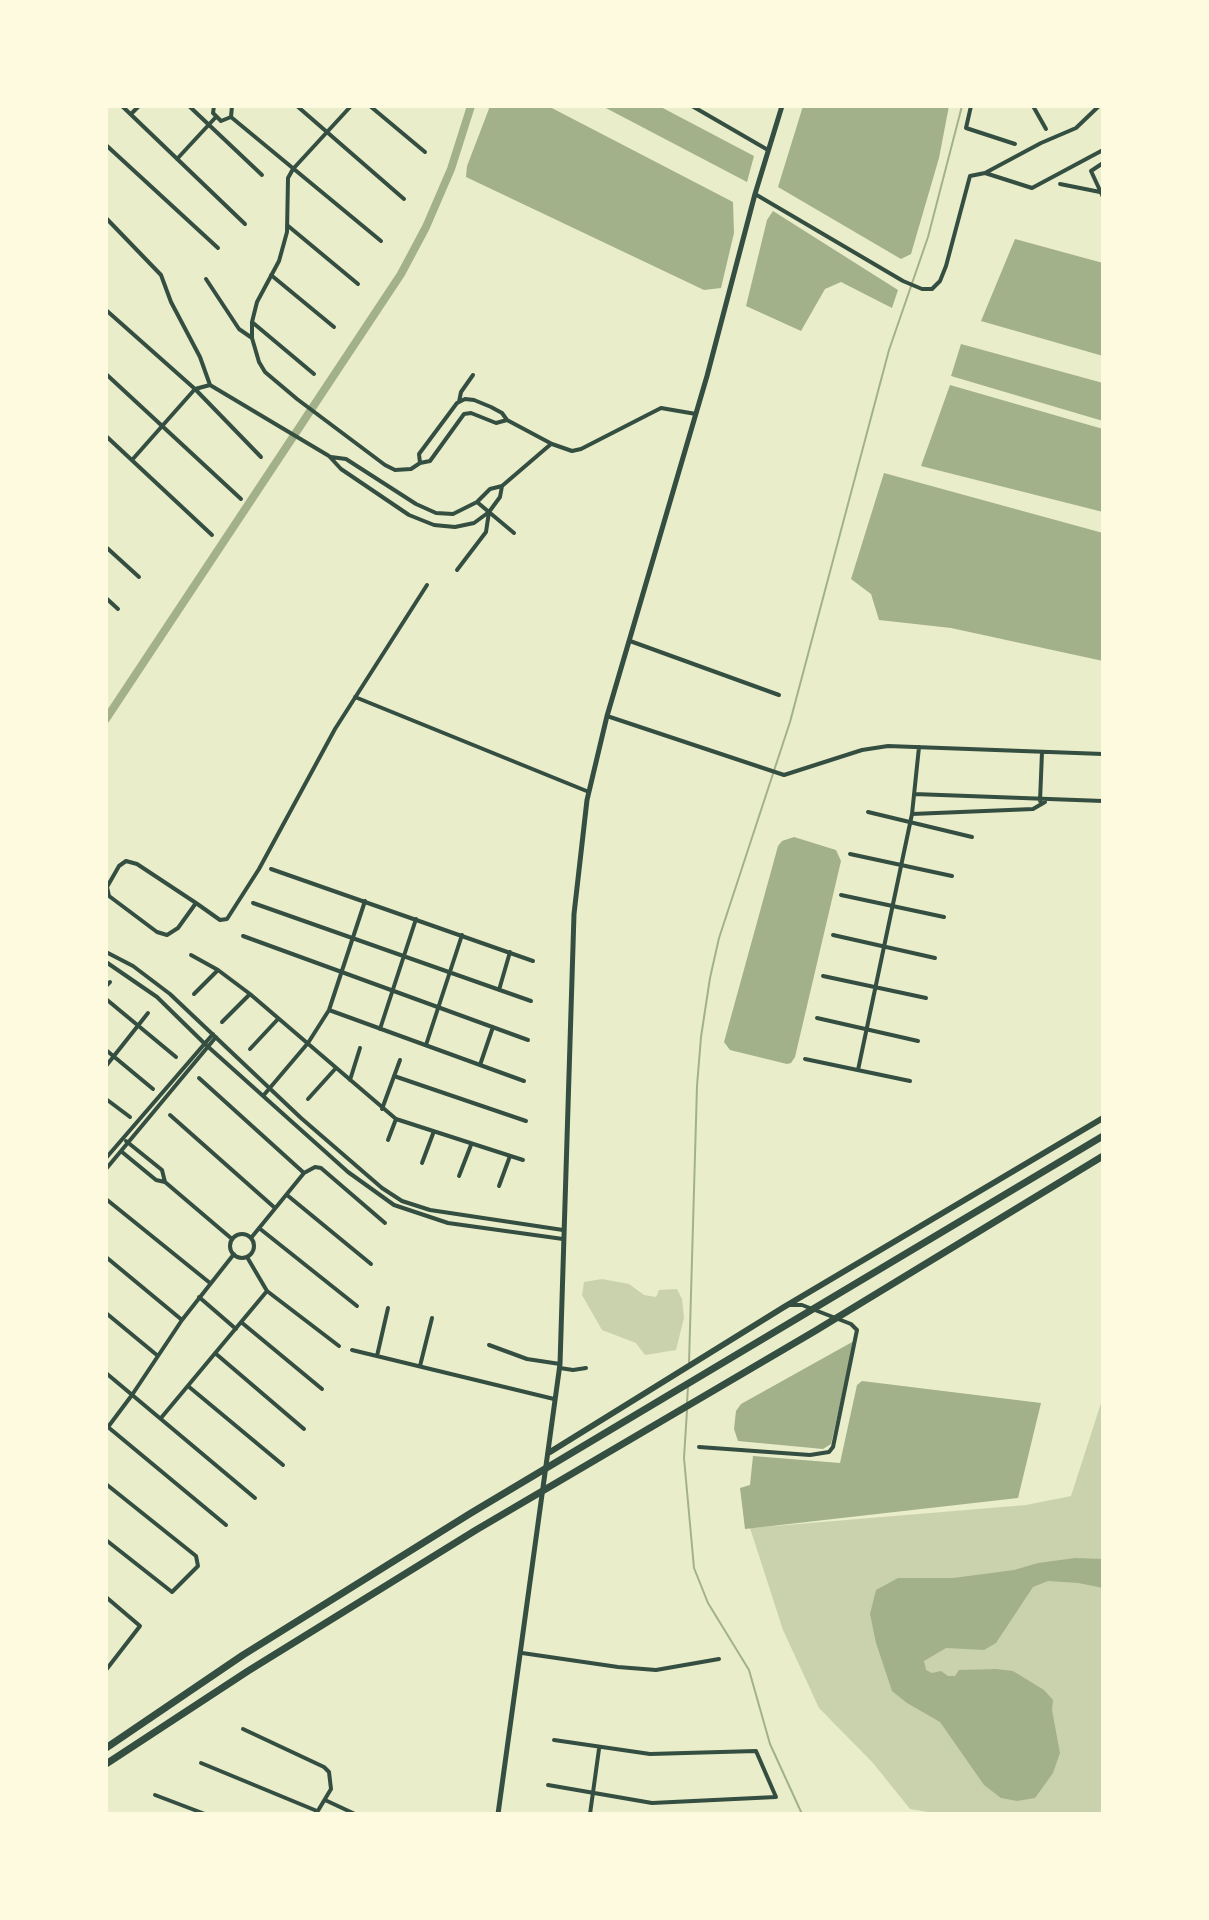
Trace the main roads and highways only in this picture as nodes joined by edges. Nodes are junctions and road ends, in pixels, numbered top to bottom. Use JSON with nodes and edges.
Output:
{"nodes":[{"id":1,"x":1103,"y":1118,"type":"edge"},
{"id":2,"x":1103,"y":1136,"type":"edge"},
{"id":3,"x":1103,"y":1156,"type":"edge"},
{"id":4,"x":550,"y":1452,"type":"road end"},
{"id":5,"x":106,"y":1748,"type":"edge"},
{"id":6,"x":106,"y":1764,"type":"edge"}],
"edges":[{"from":1,"to":4,"type":"main road"},
{"from":2,"to":5,"type":"highway"},
{"from":3,"to":6,"type":"highway"}]}
